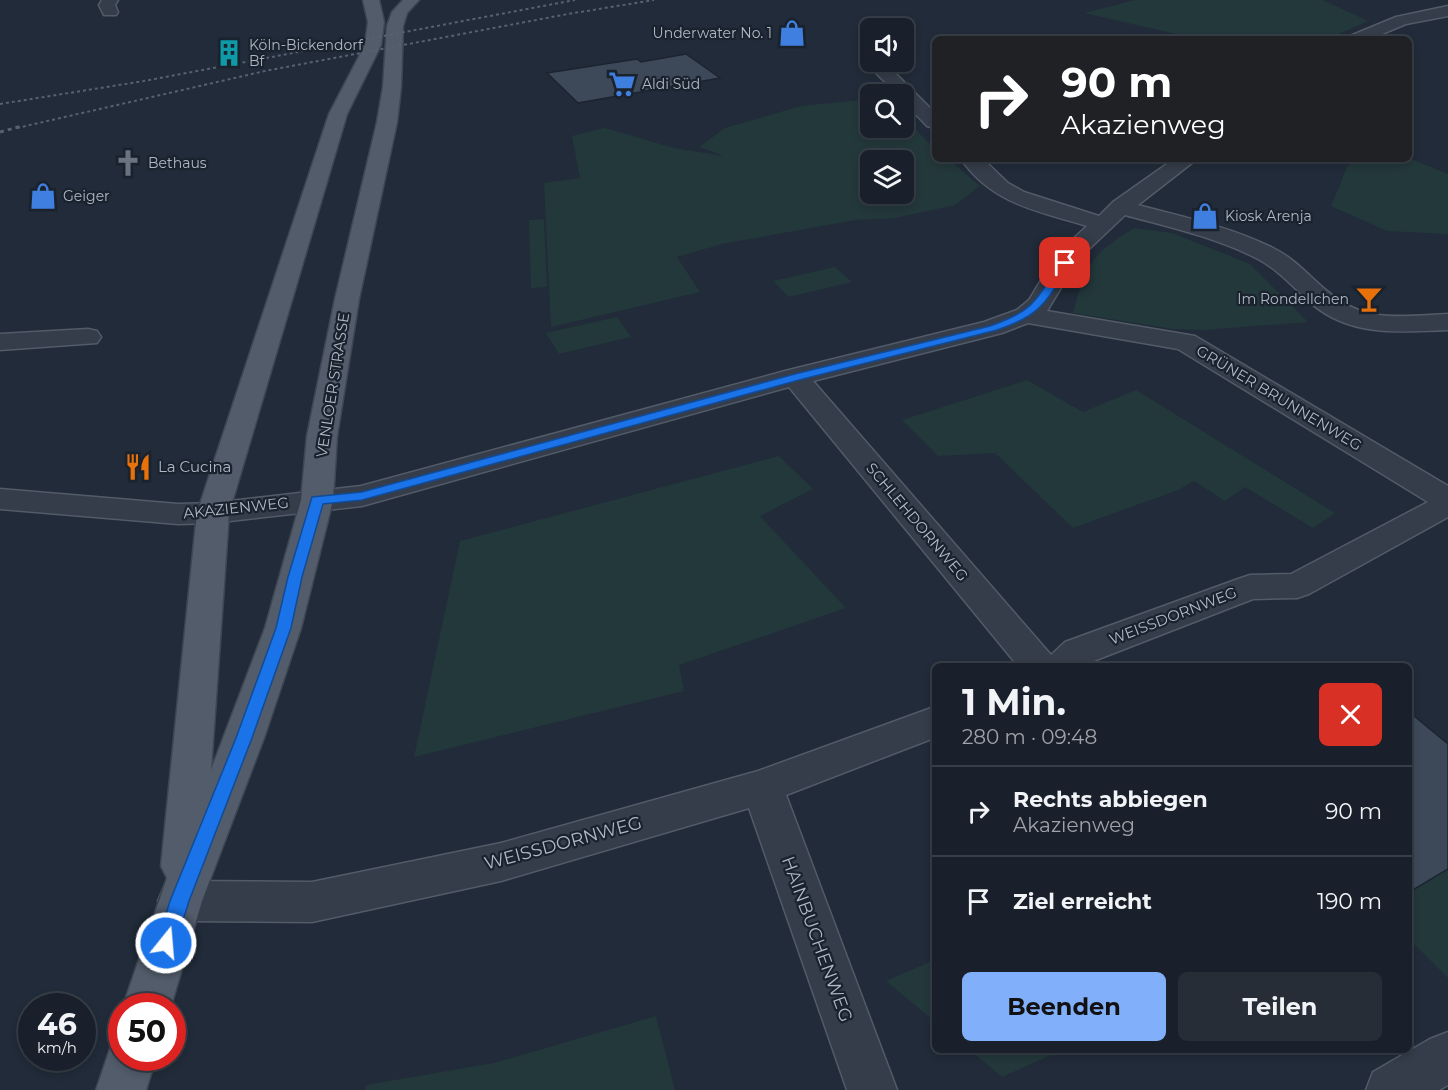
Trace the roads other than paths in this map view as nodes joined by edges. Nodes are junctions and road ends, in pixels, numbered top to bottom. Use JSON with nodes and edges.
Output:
{"nodes":[{"id":1,"x":371,"y":0,"type":"edge"},
{"id":2,"x":411,"y":0,"type":"edge"},
{"id":3,"x":1448,"y":11,"type":"edge"},
{"id":4,"x":1363,"y":36,"type":"edge"},
{"id":5,"x":886,"y":72,"type":"edge"},
{"id":6,"x":932,"y":120,"type":"edge"},
{"id":7,"x":974,"y":162,"type":"edge"},
{"id":8,"x":1183,"y":162,"type":"edge"},
{"id":9,"x":1121,"y":207,"type":"junction"},
{"id":10,"x":1102,"y":224,"type":"junction"},
{"id":11,"x":1026,"y":315,"type":"junction"},
{"id":12,"x":1448,"y":322,"type":"edge"},
{"id":13,"x":88,"y":337,"type":"dead end"},
{"id":14,"x":0,"y":342,"type":"edge"},
{"id":15,"x":795,"y":377,"type":"junction"},
{"id":16,"x":0,"y":499,"type":"edge"},
{"id":17,"x":317,"y":500,"type":"junction"},
{"id":18,"x":1448,"y":502,"type":"edge"},
{"id":19,"x":213,"y":513,"type":"junction"},
{"id":20,"x":1036,"y":663,"type":"edge"},
{"id":21,"x":1067,"y":663,"type":"edge"},
{"id":22,"x":932,"y":723,"type":"edge"},
{"id":23,"x":762,"y":787,"type":"junction"},
{"id":24,"x":180,"y":901,"type":"junction"},
{"id":25,"x":151,"y":993,"type":"edge"},
{"id":26,"x":1448,"y":1057,"type":"edge"},
{"id":27,"x":127,"y":1071,"type":"edge"},
{"id":28,"x":1401,"y":1088,"type":"edge"},
{"id":29,"x":121,"y":1090,"type":"edge"},
{"id":30,"x":872,"y":1090,"type":"edge"}],
"edges":[{"from":1,"to":19,"type":"main road","name":"VENLOER STRASSE"},
{"from":2,"to":17,"type":"main road","name":"VENLOER STRASSE"},
{"from":3,"to":4,"type":"street"},
{"from":5,"to":6,"type":"street"},
{"from":7,"to":10,"type":"street"},
{"from":8,"to":9,"type":"street","name":"AKAZIENWEG"},
{"from":9,"to":10,"type":"street","name":"AKAZIENWEG"},
{"from":9,"to":12,"type":"street"},
{"from":10,"to":11,"type":"street","name":"AKAZIENWEG"},
{"from":11,"to":15,"type":"street","name":"AKAZIENWEG"},
{"from":11,"to":18,"type":"street","name":"GRÜNER BRUNNENWEG"},
{"from":13,"to":14,"type":"street"},
{"from":15,"to":17,"type":"street","name":"AKAZIENWEG"},
{"from":15,"to":20,"type":"street","name":"SCHLEHDORNWEG"},
{"from":16,"to":19,"type":"street","name":"AKAZIENWEG"},
{"from":17,"to":19,"type":"street","name":"AKAZIENWEG"},
{"from":17,"to":24,"type":"main road","name":"VENLOER STRASSE"},
{"from":18,"to":21,"type":"street","name":"WEISSDORNWEG"},
{"from":19,"to":24,"type":"main road","name":"VENLOER STRASSE"},
{"from":22,"to":23,"type":"street","name":"WEISSDORNWEG"},
{"from":23,"to":24,"type":"street","name":"WEISSDORNWEG"},
{"from":23,"to":30,"type":"street","name":"HAINBUCHENWEG"},
{"from":24,"to":25,"type":"main road","name":"VENLOER STRASSE"},
{"from":26,"to":28,"type":"street"},
{"from":27,"to":29,"type":"main road"}]}
